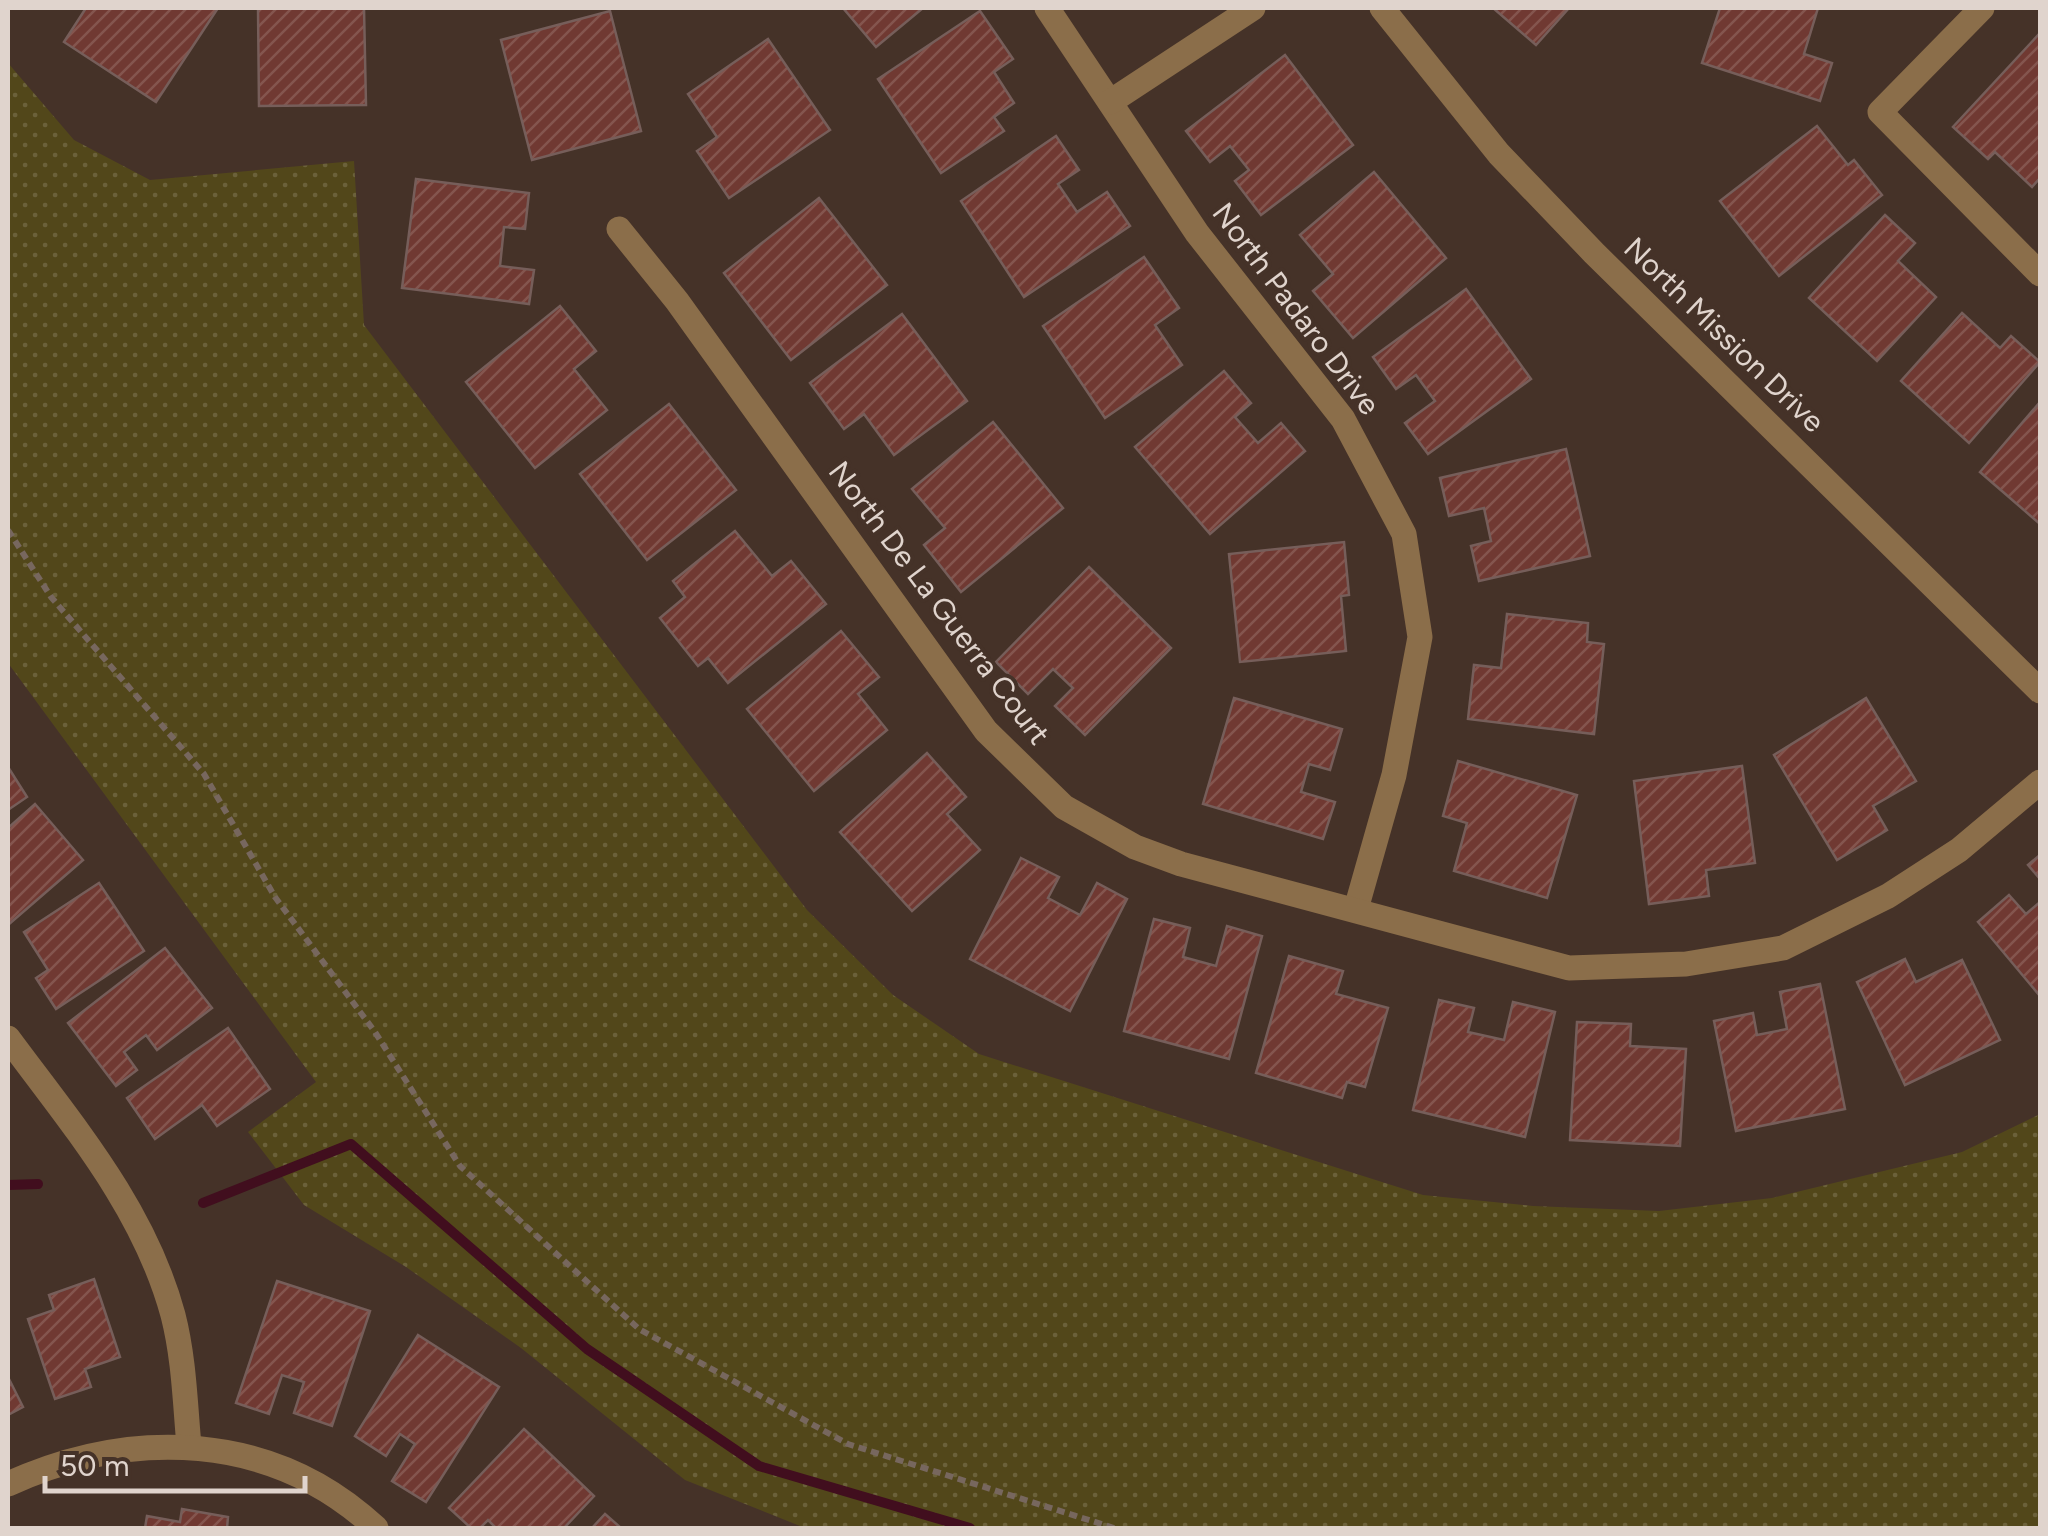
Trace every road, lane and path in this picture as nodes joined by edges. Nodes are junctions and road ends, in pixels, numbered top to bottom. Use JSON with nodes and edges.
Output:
{"nodes":[{"id":1,"x":1047,"y":8,"type":"edge"},
{"id":2,"x":1253,"y":8,"type":"edge"},
{"id":3,"x":1382,"y":8,"type":"edge"},
{"id":4,"x":1982,"y":8,"type":"edge"},
{"id":5,"x":1110,"y":102,"type":"junction"},
{"id":6,"x":620,"y":229,"type":"dead end"},
{"id":7,"x":2040,"y":274,"type":"edge"},
{"id":8,"x":8,"y":530,"type":"edge"},
{"id":9,"x":2040,"y":691,"type":"edge"},
{"id":10,"x":2040,"y":782,"type":"edge"},
{"id":11,"x":1356,"y":909,"type":"junction"},
{"id":12,"x":8,"y":1038,"type":"edge"},
{"id":13,"x":189,"y":1446,"type":"junction"},
{"id":14,"x":8,"y":1484,"type":"edge"},
{"id":15,"x":376,"y":1528,"type":"edge"},
{"id":16,"x":1114,"y":1528,"type":"edge"}],
"edges":[{"from":1,"to":5,"type":"street","name":"North Padaro Drive"},
{"from":2,"to":5,"type":"street"},
{"from":3,"to":9,"type":"street","name":"North Mission Drive"},
{"from":4,"to":7,"type":"street"},
{"from":5,"to":11,"type":"street","name":"North Padaro Drive"},
{"from":6,"to":11,"type":"street","name":"North De La Guerra Court"},
{"from":8,"to":16,"type":"path"},
{"from":10,"to":11,"type":"street","name":"North De La Guerra Court"},
{"from":12,"to":13,"type":"street"},
{"from":13,"to":14,"type":"street"},
{"from":13,"to":15,"type":"street"}]}
